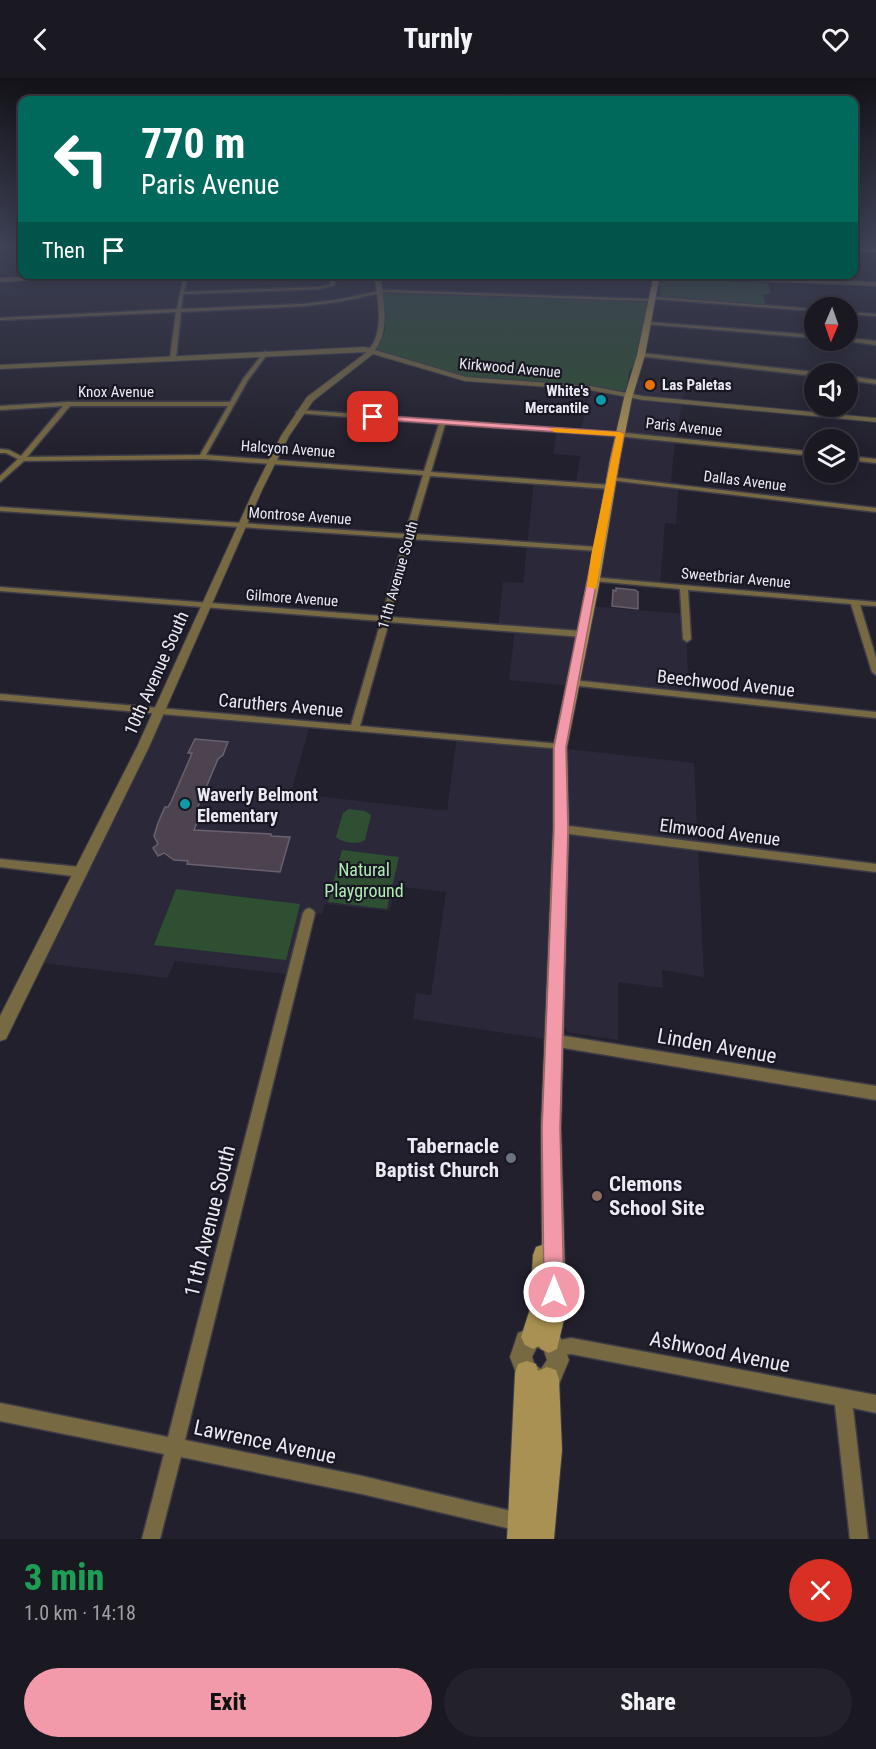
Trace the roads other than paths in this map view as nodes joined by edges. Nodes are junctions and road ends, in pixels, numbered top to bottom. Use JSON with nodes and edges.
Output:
{"nodes":[{"id":1,"x":76,"y":315,"type":"edge"},
{"id":2,"x":179,"y":315,"type":"edge"},
{"id":3,"x":381,"y":315,"type":"edge"},
{"id":4,"x":649,"y":315,"type":"edge"},
{"id":5,"x":0,"y":319,"type":"edge"},
{"id":6,"x":648,"y":323,"type":"junction"},
{"id":7,"x":804,"y":336,"type":"edge"},
{"id":8,"x":858,"y":341,"type":"edge"},
{"id":9,"x":876,"y":343,"type":"edge"},
{"id":10,"x":371,"y":350,"type":"junction"},
{"id":11,"x":265,"y":353,"type":"junction"},
{"id":12,"x":641,"y":355,"type":"junction"},
{"id":13,"x":173,"y":358,"type":"junction"},
{"id":14,"x":0,"y":367,"type":"edge"},
{"id":15,"x":804,"y":373,"type":"edge"},
{"id":16,"x":858,"y":379,"type":"edge"},
{"id":17,"x":876,"y":381,"type":"edge"},
{"id":18,"x":629,"y":395,"type":"junction"},
{"id":19,"x":68,"y":404,"type":"junction"},
{"id":20,"x":232,"y":404,"type":"junction"},
{"id":21,"x":0,"y":408,"type":"edge"},
{"id":22,"x":299,"y":412,"type":"junction"},
{"id":23,"x":876,"y":420,"type":"edge"},
{"id":24,"x":443,"y":422,"type":"junction"},
{"id":25,"x":620,"y":434,"type":"junction"},
{"id":26,"x":0,"y":451,"type":"edge"},
{"id":27,"x":804,"y":453,"type":"edge"},
{"id":28,"x":202,"y":457,"type":"junction"},
{"id":29,"x":22,"y":459,"type":"junction"},
{"id":30,"x":858,"y":459,"type":"edge"},
{"id":31,"x":876,"y":461,"type":"edge"},
{"id":32,"x":273,"y":462,"type":"junction"},
{"id":33,"x":428,"y":473,"type":"junction"},
{"id":34,"x":0,"y":480,"type":"edge"},
{"id":35,"x":611,"y":483,"type":"junction"},
{"id":36,"x":0,"y":509,"type":"edge"},
{"id":37,"x":876,"y":510,"type":"edge"},
{"id":38,"x":242,"y":525,"type":"junction"},
{"id":39,"x":410,"y":536,"type":"junction"},
{"id":40,"x":598,"y":549,"type":"junction"},
{"id":41,"x":594,"y":579,"type":"junction"},
{"id":42,"x":684,"y":587,"type":"junction"},
{"id":43,"x":0,"y":589,"type":"edge"},
{"id":44,"x":855,"y":603,"type":"junction"},
{"id":45,"x":876,"y":604,"type":"edge"},
{"id":46,"x":205,"y":605,"type":"junction"},
{"id":47,"x":386,"y":619,"type":"junction"},
{"id":48,"x":582,"y":634,"type":"junction"},
{"id":49,"x":687,"y":639,"type":"dead end"},
{"id":50,"x":876,"y":672,"type":"edge"},
{"id":51,"x":573,"y":683,"type":"junction"},
{"id":52,"x":0,"y":697,"type":"edge"},
{"id":53,"x":159,"y":712,"type":"junction"},
{"id":54,"x":876,"y":715,"type":"edge"},
{"id":55,"x":355,"y":728,"type":"junction"},
{"id":56,"x":560,"y":747,"type":"junction"},
{"id":57,"x":561,"y":829,"type":"junction"},
{"id":58,"x":0,"y":863,"type":"edge"},
{"id":59,"x":876,"y":868,"type":"edge"},
{"id":60,"x":80,"y":872,"type":"junction"},
{"id":61,"x":309,"y":913,"type":"dead end"},
{"id":62,"x":0,"y":1033,"type":"edge"},
{"id":63,"x":552,"y":1040,"type":"junction"},
{"id":64,"x":876,"y":1093,"type":"edge"},
{"id":65,"x":546,"y":1342,"type":"junction"},
{"id":66,"x":537,"y":1376,"type":"junction"},
{"id":67,"x":843,"y":1397,"type":"junction"},
{"id":68,"x":876,"y":1404,"type":"edge"},
{"id":69,"x":0,"y":1412,"type":"edge"},
{"id":70,"x":176,"y":1446,"type":"junction"},
{"id":71,"x":520,"y":1531,"type":"edge"},
{"id":72,"x":151,"y":1539,"type":"edge"},
{"id":73,"x":541,"y":1539,"type":"edge"},
{"id":74,"x":859,"y":1539,"type":"edge"}],
"edges":[{"from":1,"to":5,"type":"street"},
{"from":2,"to":13,"type":"street"},
{"from":3,"to":10,"type":"street"},
{"from":4,"to":6,"type":"main road"},
{"from":6,"to":7,"type":"street"},
{"from":6,"to":12,"type":"main road"},
{"from":8,"to":9,"type":"street"},
{"from":10,"to":11,"type":"street","name":"Kirkwood Avenue"},
{"from":10,"to":18,"type":"street","name":"Kirkwood Avenue"},
{"from":10,"to":22,"type":"street","name":"10th Avenue South"},
{"from":11,"to":13,"type":"street","name":"Kirkwood Avenue"},
{"from":11,"to":20,"type":"street"},
{"from":12,"to":15,"type":"street"},
{"from":12,"to":18,"type":"main road"},
{"from":13,"to":14,"type":"street","name":"Kirkwood Avenue"},
{"from":16,"to":17,"type":"street"},
{"from":18,"to":23,"type":"street","name":"Kirkwood Avenue"},
{"from":18,"to":25,"type":"main road"},
{"from":19,"to":20,"type":"street","name":"Knox Avenue"},
{"from":19,"to":21,"type":"street","name":"Knox Avenue"},
{"from":19,"to":29,"type":"street"},
{"from":20,"to":28,"type":"street"},
{"from":22,"to":24,"type":"street","name":"Paris Avenue"},
{"from":22,"to":32,"type":"street","name":"10th Avenue South"},
{"from":24,"to":25,"type":"street","name":"Paris Avenue"},
{"from":24,"to":33,"type":"street","name":"11th Avenue South"},
{"from":25,"to":27,"type":"street","name":"Paris Avenue"},
{"from":25,"to":35,"type":"main road"},
{"from":26,"to":29,"type":"street","name":"Halcyon Avenue"},
{"from":28,"to":29,"type":"street","name":"Halcyon Avenue"},
{"from":28,"to":32,"type":"street","name":"Halcyon Avenue"},
{"from":29,"to":34,"type":"street"},
{"from":30,"to":31,"type":"street"},
{"from":32,"to":33,"type":"street","name":"Halcyon Avenue"},
{"from":32,"to":38,"type":"street","name":"10th Avenue South"},
{"from":33,"to":35,"type":"street","name":"Halcyon Avenue"},
{"from":33,"to":39,"type":"street","name":"11th Avenue South"},
{"from":35,"to":37,"type":"street","name":"Dallas Avenue"},
{"from":35,"to":40,"type":"main road"},
{"from":36,"to":38,"type":"street","name":"Montrose Avenue"},
{"from":38,"to":39,"type":"street","name":"Montrose Avenue"},
{"from":38,"to":46,"type":"street","name":"10th Avenue South"},
{"from":39,"to":40,"type":"street","name":"Montrose Avenue"},
{"from":39,"to":47,"type":"street","name":"11th Avenue South"},
{"from":40,"to":41,"type":"main road"},
{"from":41,"to":42,"type":"street","name":"Sweetbriar Avenue"},
{"from":41,"to":48,"type":"main road"},
{"from":42,"to":44,"type":"street","name":"Sweetbriar Avenue"},
{"from":42,"to":49,"type":"street"},
{"from":43,"to":46,"type":"street","name":"Gilmore Avenue"},
{"from":44,"to":45,"type":"street","name":"Sweetbriar Avenue"},
{"from":44,"to":50,"type":"street"},
{"from":46,"to":47,"type":"street","name":"Gilmore Avenue"},
{"from":46,"to":53,"type":"street","name":"10th Avenue South"},
{"from":47,"to":48,"type":"street","name":"Gilmore Avenue"},
{"from":47,"to":55,"type":"street","name":"11th Avenue South"},
{"from":48,"to":51,"type":"main road"},
{"from":51,"to":54,"type":"street","name":"Beechwood Avenue"},
{"from":51,"to":56,"type":"main road"},
{"from":52,"to":53,"type":"street","name":"Caruthers Avenue"},
{"from":53,"to":55,"type":"street","name":"Caruthers Avenue"},
{"from":53,"to":60,"type":"street","name":"10th Avenue South"},
{"from":55,"to":56,"type":"street","name":"Caruthers Avenue"},
{"from":56,"to":57,"type":"main road"},
{"from":57,"to":59,"type":"street","name":"Elmwood Avenue"},
{"from":57,"to":63,"type":"main road"},
{"from":58,"to":60,"type":"street"},
{"from":60,"to":62,"type":"street","name":"10th Avenue South"},
{"from":61,"to":70,"type":"street","name":"11th Avenue South"},
{"from":63,"to":64,"type":"street","name":"Linden Avenue"},
{"from":63,"to":65,"type":"main road"},
{"from":65,"to":66,"type":"street"},
{"from":65,"to":66,"type":"street"},
{"from":65,"to":67,"type":"street","name":"Ashwood Avenue"},
{"from":66,"to":71,"type":"main road"},
{"from":66,"to":73,"type":"main road"},
{"from":67,"to":68,"type":"street","name":"Ashwood Avenue"},
{"from":67,"to":74,"type":"street"},
{"from":69,"to":70,"type":"street","name":"Lawrence Avenue"},
{"from":70,"to":71,"type":"street","name":"Lawrence Avenue"},
{"from":70,"to":72,"type":"street","name":"11th Avenue South"}]}
